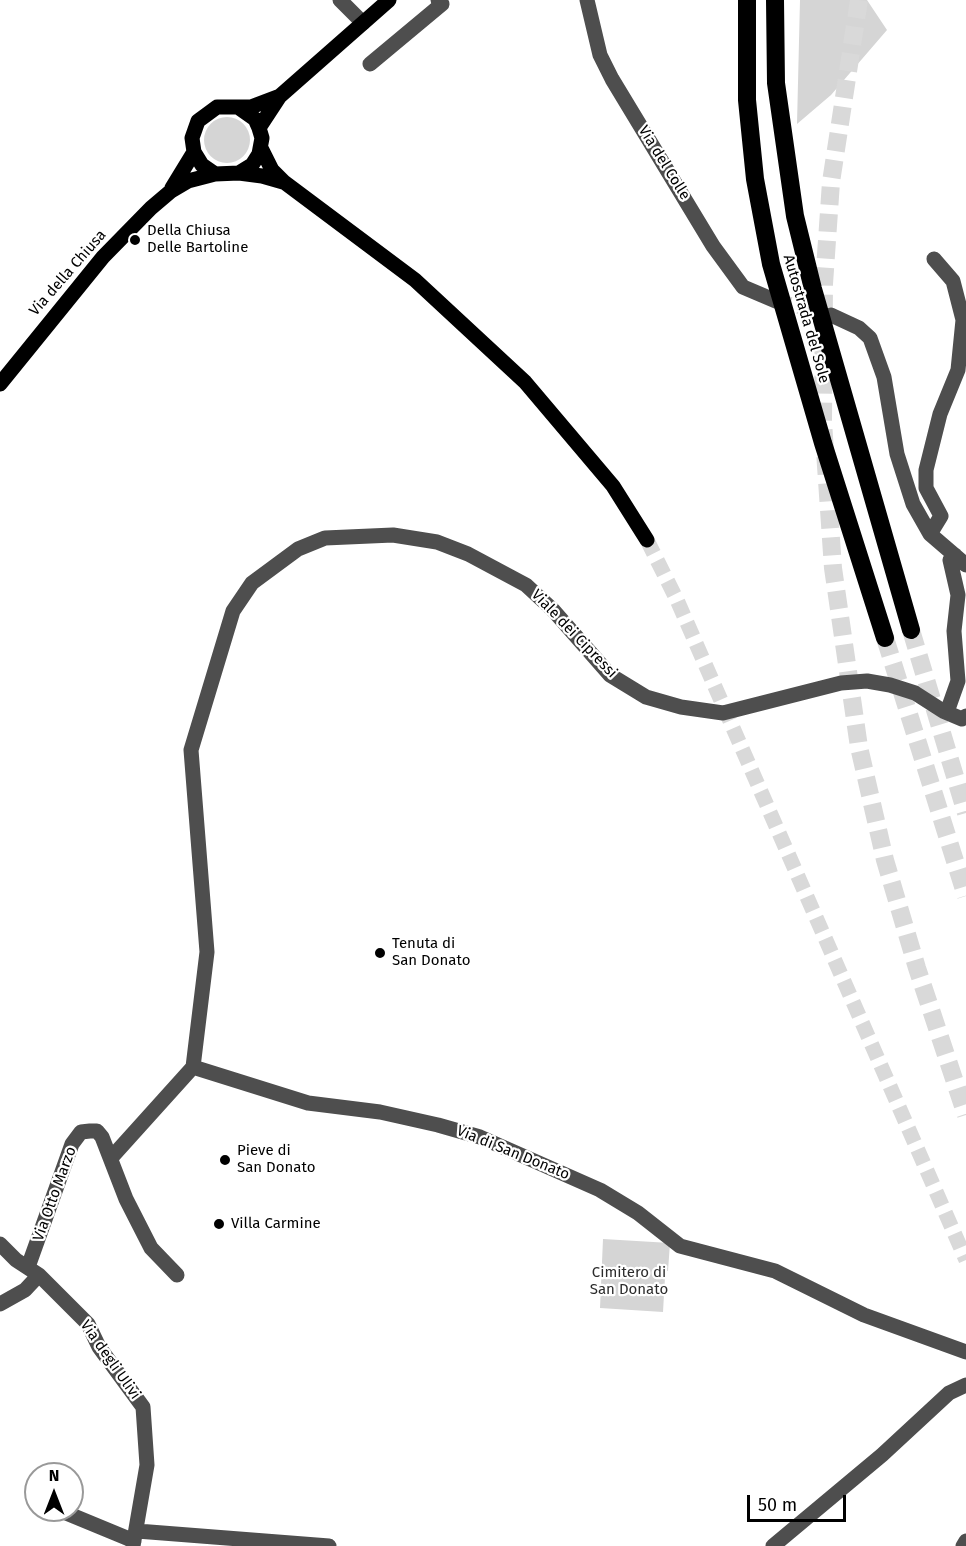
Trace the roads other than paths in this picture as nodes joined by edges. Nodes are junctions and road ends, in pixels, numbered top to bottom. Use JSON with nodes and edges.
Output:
{"nodes":[{"id":1,"x":340,"y":0,"type":"edge"},
{"id":2,"x":389,"y":0,"type":"edge"},
{"id":3,"x":587,"y":0,"type":"edge"},
{"id":4,"x":747,"y":0,"type":"edge"},
{"id":5,"x":775,"y":0,"type":"edge"},
{"id":6,"x":443,"y":1,"type":"edge"},
{"id":7,"x":363,"y":23,"type":"junction"},
{"id":8,"x":370,"y":64,"type":"dead end"},
{"id":9,"x":280,"y":96,"type":"junction"},
{"id":10,"x":238,"y":107,"type":"junction"},
{"id":11,"x":260,"y":128,"type":"junction"},
{"id":12,"x":261,"y":148,"type":"junction"},
{"id":13,"x":194,"y":152,"type":"junction"},
{"id":14,"x":239,"y":173,"type":"junction"},
{"id":15,"x":215,"y":174,"type":"junction"},
{"id":16,"x":284,"y":182,"type":"junction"},
{"id":17,"x":171,"y":191,"type":"junction"},
{"id":18,"x":934,"y":259,"type":"dead end"},
{"id":19,"x":776,"y":301,"type":"tunnel mouth"},
{"id":20,"x":831,"y":315,"type":"tunnel mouth"},
{"id":21,"x":0,"y":384,"type":"edge"},
{"id":22,"x":930,"y":534,"type":"junction"},
{"id":23,"x":647,"y":540,"type":"tunnel mouth"},
{"id":24,"x":961,"y":560,"type":"edge"},
{"id":25,"x":911,"y":630,"type":"tunnel mouth"},
{"id":26,"x":885,"y":638,"type":"tunnel mouth"},
{"id":27,"x":962,"y":678,"type":"edge"},
{"id":28,"x":947,"y":712,"type":"junction"},
{"id":29,"x":966,"y":716,"type":"edge"},
{"id":30,"x":194,"y":1067,"type":"junction"},
{"id":31,"x":111,"y":1158,"type":"junction"},
{"id":32,"x":0,"y":1244,"type":"edge"},
{"id":33,"x":34,"y":1271,"type":"junction"},
{"id":34,"x":177,"y":1275,"type":"dead end"},
{"id":35,"x":0,"y":1304,"type":"edge"},
{"id":36,"x":966,"y":1352,"type":"edge"},
{"id":37,"x":966,"y":1385,"type":"edge"},
{"id":38,"x":84,"y":1520,"type":"edge"},
{"id":39,"x":135,"y":1540,"type":"edge"},
{"id":40,"x":966,"y":1541,"type":"edge"},
{"id":41,"x":329,"y":1546,"type":"edge"},
{"id":42,"x":773,"y":1546,"type":"edge"},
{"id":43,"x":963,"y":1546,"type":"edge"}],
"edges":[{"from":1,"to":7,"type":"street"},
{"from":2,"to":7,"type":"main road","name":"Via della Chiusa"},
{"from":3,"to":19,"type":"street","name":"Via del Colle"},
{"from":4,"to":26,"type":"highway","name":"Autostrada del Sole"},
{"from":5,"to":25,"type":"highway","name":"Autostrada del Sole"},
{"from":6,"to":8,"type":"street"},
{"from":7,"to":9,"type":"main road","name":"Via della Chiusa"},
{"from":9,"to":10,"type":"main road","name":"Via della Chiusa"},
{"from":9,"to":11,"type":"main road","name":"Via della Chiusa"},
{"from":10,"to":11,"type":"main road"},
{"from":10,"to":13,"type":"main road","name":"Via della Chiusa"},
{"from":11,"to":12,"type":"main road"},
{"from":12,"to":14,"type":"main road"},
{"from":12,"to":16,"type":"main road"},
{"from":13,"to":15,"type":"main road"},
{"from":13,"to":17,"type":"main road","name":"Via della Chiusa"},
{"from":14,"to":15,"type":"main road","name":"Via della Chiusa"},
{"from":14,"to":16,"type":"main road","name":"Via della Chiusa"},
{"from":15,"to":17,"type":"main road","name":"Via della Chiusa"},
{"from":16,"to":23,"type":"main road"},
{"from":17,"to":21,"type":"main road","name":"Via della Chiusa"},
{"from":18,"to":22,"type":"street"},
{"from":20,"to":22,"type":"street"},
{"from":22,"to":24,"type":"street"},
{"from":24,"to":27,"type":"street"},
{"from":27,"to":28,"type":"street"},
{"from":28,"to":29,"type":"street","name":"Viale dei Cipressi"},
{"from":28,"to":30,"type":"street","name":"Viale dei Cipressi"},
{"from":30,"to":31,"type":"street"},
{"from":30,"to":36,"type":"street","name":"Via di San Donato"},
{"from":31,"to":33,"type":"street","name":"Via Otto Marzo"},
{"from":31,"to":34,"type":"street"},
{"from":32,"to":33,"type":"street","name":"Via degli Ulivi"},
{"from":33,"to":35,"type":"street"},
{"from":33,"to":39,"type":"street","name":"Via degli Ulivi"},
{"from":37,"to":42,"type":"street"},
{"from":38,"to":39,"type":"street"},
{"from":39,"to":41,"type":"street"},
{"from":40,"to":43,"type":"street"}]}
